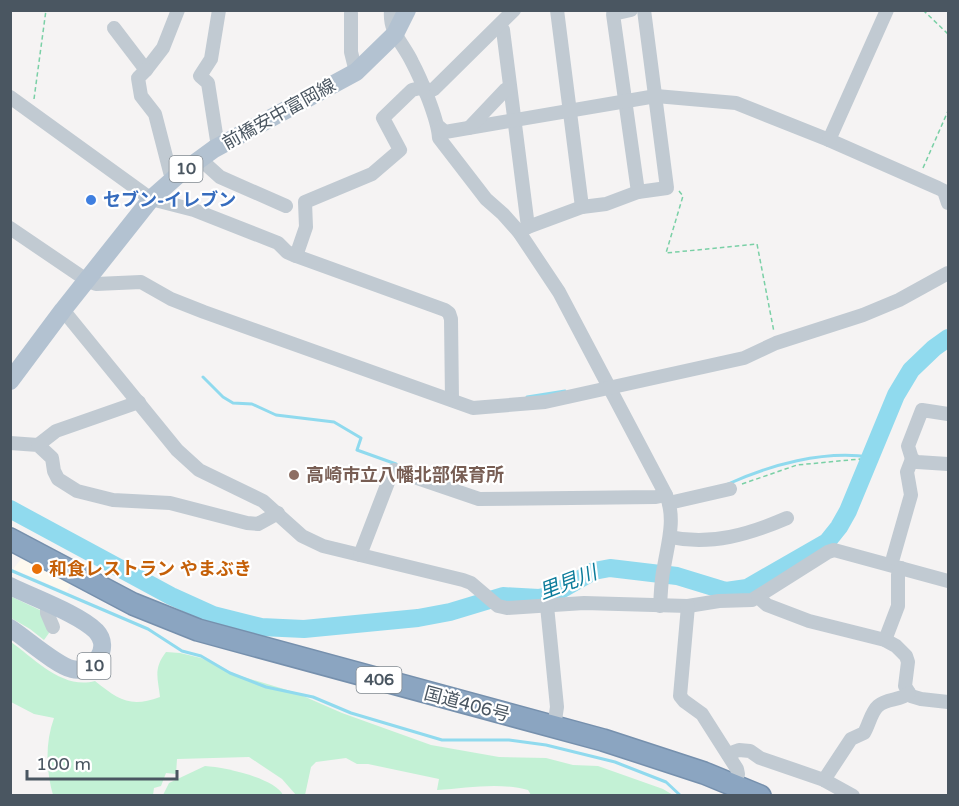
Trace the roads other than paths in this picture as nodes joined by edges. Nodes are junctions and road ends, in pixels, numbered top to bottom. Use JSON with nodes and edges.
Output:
{"nodes":[{"id":1,"x":178,"y":10,"type":"edge"},
{"id":2,"x":219,"y":10,"type":"edge"},
{"id":3,"x":391,"y":10,"type":"edge"},
{"id":4,"x":407,"y":10,"type":"edge"},
{"id":5,"x":514,"y":10,"type":"edge"},
{"id":6,"x":557,"y":10,"type":"edge"},
{"id":7,"x":631,"y":10,"type":"edge"},
{"id":8,"x":644,"y":10,"type":"edge"},
{"id":9,"x":887,"y":10,"type":"edge"},
{"id":10,"x":351,"y":13,"type":"dead end"},
{"id":11,"x":500,"y":26,"type":"junction"},
{"id":12,"x":114,"y":28,"type":"dead end"},
{"id":13,"x":395,"y":34,"type":"junction"},
{"id":14,"x":146,"y":70,"type":"junction"},
{"id":15,"x":356,"y":72,"type":"junction"},
{"id":16,"x":510,"y":87,"type":"junction"},
{"id":17,"x":425,"y":90,"type":"junction"},
{"id":18,"x":656,"y":96,"type":"junction"},
{"id":19,"x":10,"y":97,"type":"edge"},
{"id":20,"x":626,"y":101,"type":"junction"},
{"id":21,"x":570,"y":111,"type":"junction"},
{"id":22,"x":514,"y":120,"type":"junction"},
{"id":23,"x":439,"y":127,"type":"junction"},
{"id":24,"x":469,"y":128,"type":"junction"},
{"id":25,"x":829,"y":140,"type":"junction"},
{"id":26,"x":218,"y":147,"type":"junction"},
{"id":27,"x":200,"y":159,"type":"junction"},
{"id":28,"x":174,"y":179,"type":"junction"},
{"id":29,"x":638,"y":192,"type":"junction"},
{"id":30,"x":947,"y":194,"type":"edge"},
{"id":31,"x":151,"y":199,"type":"junction"},
{"id":32,"x":286,"y":206,"type":"dead end"},
{"id":33,"x":582,"y":207,"type":"junction"},
{"id":34,"x":10,"y":228,"type":"edge"},
{"id":35,"x":523,"y":230,"type":"junction"},
{"id":36,"x":296,"y":256,"type":"junction"},
{"id":37,"x":948,"y":273,"type":"edge"},
{"id":38,"x":88,"y":281,"type":"junction"},
{"id":39,"x":63,"y":310,"type":"junction"},
{"id":40,"x":10,"y":381,"type":"edge"},
{"id":41,"x":610,"y":388,"type":"junction"},
{"id":42,"x":452,"y":400,"type":"junction"},
{"id":43,"x":139,"y":402,"type":"junction"},
{"id":44,"x":948,"y":414,"type":"edge"},
{"id":45,"x":10,"y":443,"type":"edge"},
{"id":46,"x":38,"y":445,"type":"junction"},
{"id":47,"x":912,"y":459,"type":"junction"},
{"id":48,"x":948,"y":464,"type":"edge"},
{"id":49,"x":730,"y":489,"type":"road end"},
{"id":50,"x":667,"y":499,"type":"junction"},
{"id":51,"x":278,"y":513,"type":"junction"},
{"id":52,"x":787,"y":518,"type":"dead end"},
{"id":53,"x":670,"y":537,"type":"junction"},
{"id":54,"x":10,"y":540,"type":"edge"},
{"id":55,"x":360,"y":555,"type":"junction"},
{"id":56,"x":897,"y":563,"type":"junction"},
{"id":57,"x":948,"y":581,"type":"edge"},
{"id":58,"x":10,"y":586,"type":"edge"},
{"id":59,"x":758,"y":597,"type":"junction"},
{"id":60,"x":46,"y":604,"type":"junction"},
{"id":61,"x":547,"y":606,"type":"junction"},
{"id":62,"x":660,"y":606,"type":"junction"},
{"id":63,"x":688,"y":606,"type":"junction"},
{"id":64,"x":53,"y":627,"type":"dead end"},
{"id":65,"x":10,"y":628,"type":"edge"},
{"id":66,"x":885,"y":640,"type":"junction"},
{"id":67,"x":909,"y":693,"type":"junction"},
{"id":68,"x":948,"y":702,"type":"edge"},
{"id":69,"x":554,"y":727,"type":"junction"},
{"id":70,"x":728,"y":754,"type":"junction"},
{"id":71,"x":824,"y":780,"type":"junction"},
{"id":72,"x":733,"y":785,"type":"junction"},
{"id":73,"x":760,"y":795,"type":"edge"},
{"id":74,"x":853,"y":795,"type":"edge"}],
"edges":[{"from":1,"to":14,"type":"street"},
{"from":2,"to":26,"type":"street"},
{"from":3,"to":13,"type":"street"},
{"from":4,"to":13,"type":"main road","name":"前橋安中富岡線","number":"10"},
{"from":5,"to":11,"type":"street"},
{"from":6,"to":21,"type":"street"},
{"from":7,"to":20,"type":"street"},
{"from":8,"to":18,"type":"street"},
{"from":9,"to":25,"type":"street"},
{"from":10,"to":15,"type":"street"},
{"from":11,"to":16,"type":"street"},
{"from":11,"to":17,"type":"street"},
{"from":12,"to":14,"type":"street"},
{"from":13,"to":15,"type":"main road","name":"前橋安中富岡線","number":"10"},
{"from":13,"to":17,"type":"street"},
{"from":14,"to":28,"type":"street"},
{"from":15,"to":26,"type":"main road","name":"前橋安中富岡線","number":"10"},
{"from":16,"to":22,"type":"street"},
{"from":16,"to":24,"type":"street"},
{"from":17,"to":23,"type":"street"},
{"from":17,"to":36,"type":"street"},
{"from":18,"to":20,"type":"street"},
{"from":18,"to":25,"type":"street"},
{"from":18,"to":29,"type":"street"},
{"from":19,"to":31,"type":"street"},
{"from":20,"to":21,"type":"street"},
{"from":20,"to":29,"type":"street"},
{"from":21,"to":22,"type":"street"},
{"from":21,"to":33,"type":"street"},
{"from":22,"to":24,"type":"street"},
{"from":22,"to":35,"type":"street"},
{"from":23,"to":24,"type":"street"},
{"from":23,"to":35,"type":"street"},
{"from":25,"to":30,"type":"street"},
{"from":26,"to":27,"type":"main road","name":"前橋安中富岡線","number":"10"},
{"from":27,"to":28,"type":"main road","name":"前橋安中富岡線","number":"10"},
{"from":27,"to":32,"type":"street"},
{"from":28,"to":31,"type":"main road","name":"前橋安中富岡線","number":"10"},
{"from":29,"to":33,"type":"street"},
{"from":31,"to":36,"type":"street"},
{"from":31,"to":38,"type":"main road","name":"前橋安中富岡線","number":"10"},
{"from":33,"to":35,"type":"street"},
{"from":34,"to":38,"type":"street"},
{"from":35,"to":41,"type":"street"},
{"from":36,"to":42,"type":"street"},
{"from":37,"to":41,"type":"street"},
{"from":38,"to":39,"type":"main road","name":"前橋安中富岡線","number":"10"},
{"from":38,"to":42,"type":"street"},
{"from":39,"to":40,"type":"main road","name":"前橋安中富岡線","number":"10"},
{"from":39,"to":43,"type":"street"},
{"from":41,"to":42,"type":"street"},
{"from":41,"to":50,"type":"street"},
{"from":43,"to":46,"type":"street"},
{"from":43,"to":51,"type":"street"},
{"from":44,"to":47,"type":"street"},
{"from":45,"to":46,"type":"street"},
{"from":46,"to":51,"type":"street"},
{"from":47,"to":48,"type":"street"},
{"from":47,"to":56,"type":"street"},
{"from":49,"to":50,"type":"street"},
{"from":50,"to":53,"type":"street"},
{"from":50,"to":55,"type":"street"},
{"from":51,"to":55,"type":"street"},
{"from":52,"to":53,"type":"street"},
{"from":53,"to":62,"type":"street"},
{"from":54,"to":69,"type":"highway","name":"国道406号","number":"406"},
{"from":55,"to":61,"type":"street"},
{"from":56,"to":57,"type":"street"},
{"from":56,"to":59,"type":"street"},
{"from":56,"to":66,"type":"street"},
{"from":58,"to":60,"type":"main road","number":"10"},
{"from":59,"to":63,"type":"street"},
{"from":59,"to":66,"type":"street"},
{"from":60,"to":64,"type":"street"},
{"from":60,"to":65,"type":"main road","number":"10"},
{"from":61,"to":62,"type":"street"},
{"from":61,"to":69,"type":"street"},
{"from":62,"to":63,"type":"street"},
{"from":63,"to":70,"type":"street"},
{"from":66,"to":67,"type":"street"},
{"from":67,"to":68,"type":"street"},
{"from":67,"to":71,"type":"street"},
{"from":69,"to":72,"type":"highway","name":"国道406号","number":"406"},
{"from":70,"to":71,"type":"street"},
{"from":70,"to":72,"type":"street"},
{"from":71,"to":74,"type":"street"},
{"from":72,"to":73,"type":"highway","name":"国道406号","number":"406"}]}
